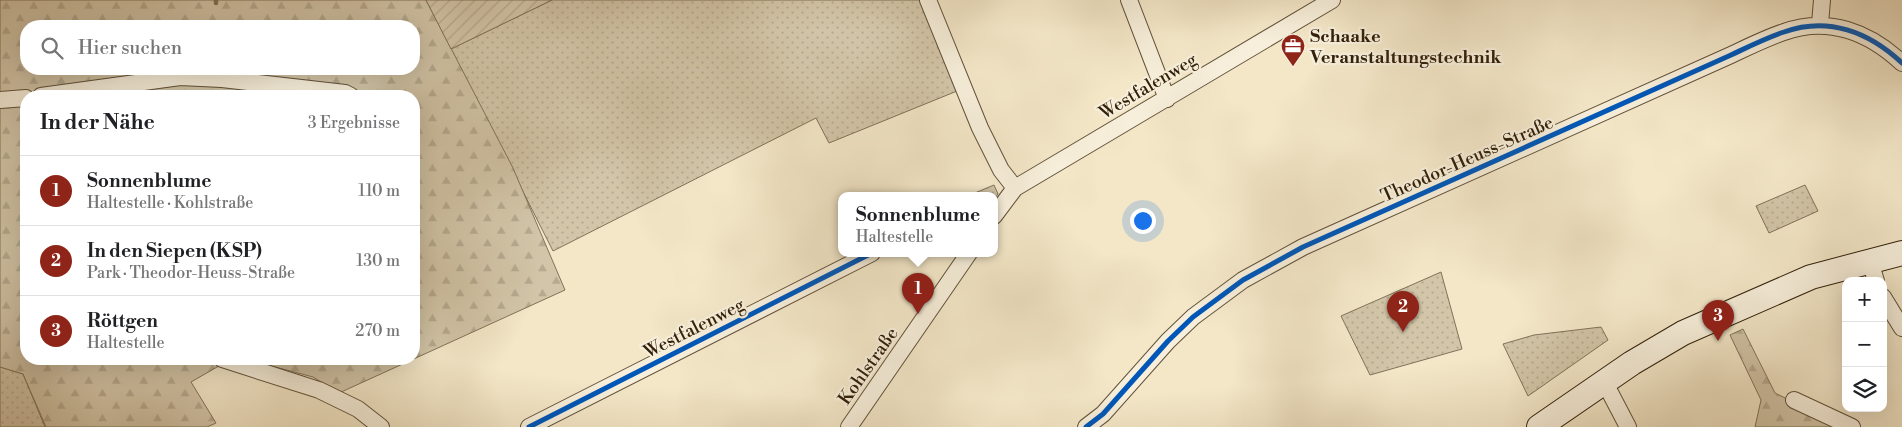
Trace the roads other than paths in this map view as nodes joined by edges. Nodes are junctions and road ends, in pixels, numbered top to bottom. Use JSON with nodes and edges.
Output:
{"nodes":[{"id":1,"x":928,"y":0,"type":"edge"},
{"id":2,"x":1129,"y":0,"type":"edge"},
{"id":3,"x":1332,"y":0,"type":"edge"},
{"id":4,"x":1822,"y":0,"type":"edge"},
{"id":5,"x":1820,"y":24,"type":"junction"},
{"id":6,"x":1902,"y":62,"type":"edge"},
{"id":7,"x":87,"y":90,"type":"edge"},
{"id":8,"x":319,"y":90,"type":"edge"},
{"id":9,"x":20,"y":98,"type":"edge"},
{"id":10,"x":1167,"y":99,"type":"junction"},
{"id":11,"x":0,"y":100,"type":"edge"},
{"id":12,"x":1015,"y":188,"type":"junction"},
{"id":13,"x":998,"y":211,"type":"edge"},
{"id":14,"x":1902,"y":253,"type":"edge"},
{"id":15,"x":864,"y":257,"type":"edge"},
{"id":16,"x":966,"y":257,"type":"edge"},
{"id":17,"x":1873,"y":271,"type":"edge"},
{"id":18,"x":1887,"y":304,"type":"edge"},
{"id":19,"x":1902,"y":328,"type":"edge"},
{"id":20,"x":241,"y":365,"type":"edge"},
{"id":21,"x":1605,"y":382,"type":"junction"},
{"id":22,"x":1794,"y":400,"type":"dead end"},
{"id":23,"x":381,"y":427,"type":"edge"},
{"id":24,"x":529,"y":427,"type":"edge"},
{"id":25,"x":850,"y":427,"type":"edge"},
{"id":26,"x":1086,"y":427,"type":"edge"},
{"id":27,"x":1539,"y":427,"type":"edge"},
{"id":28,"x":1628,"y":427,"type":"edge"},
{"id":29,"x":1852,"y":427,"type":"edge"}],
"edges":[{"from":1,"to":12,"type":"street"},
{"from":2,"to":10,"type":"street"},
{"from":3,"to":10,"type":"street","name":"Westfalenweg"},
{"from":4,"to":5,"type":"street"},
{"from":5,"to":6,"type":"street","name":"Theodor-Heuss-Straße"},
{"from":5,"to":26,"type":"street","name":"Theodor-Heuss-Straße"},
{"from":7,"to":8,"type":"street"},
{"from":9,"to":11,"type":"street"},
{"from":10,"to":12,"type":"street","name":"Westfalenweg"},
{"from":12,"to":13,"type":"street","name":"Westfalenweg"},
{"from":14,"to":17,"type":"street"},
{"from":15,"to":24,"type":"street","name":"Westfalenweg"},
{"from":16,"to":25,"type":"street","name":"Kohlstraße"},
{"from":17,"to":21,"type":"street"},
{"from":18,"to":19,"type":"street"},
{"from":20,"to":23,"type":"street"},
{"from":21,"to":27,"type":"street"},
{"from":21,"to":28,"type":"street"},
{"from":22,"to":29,"type":"street"}]}
